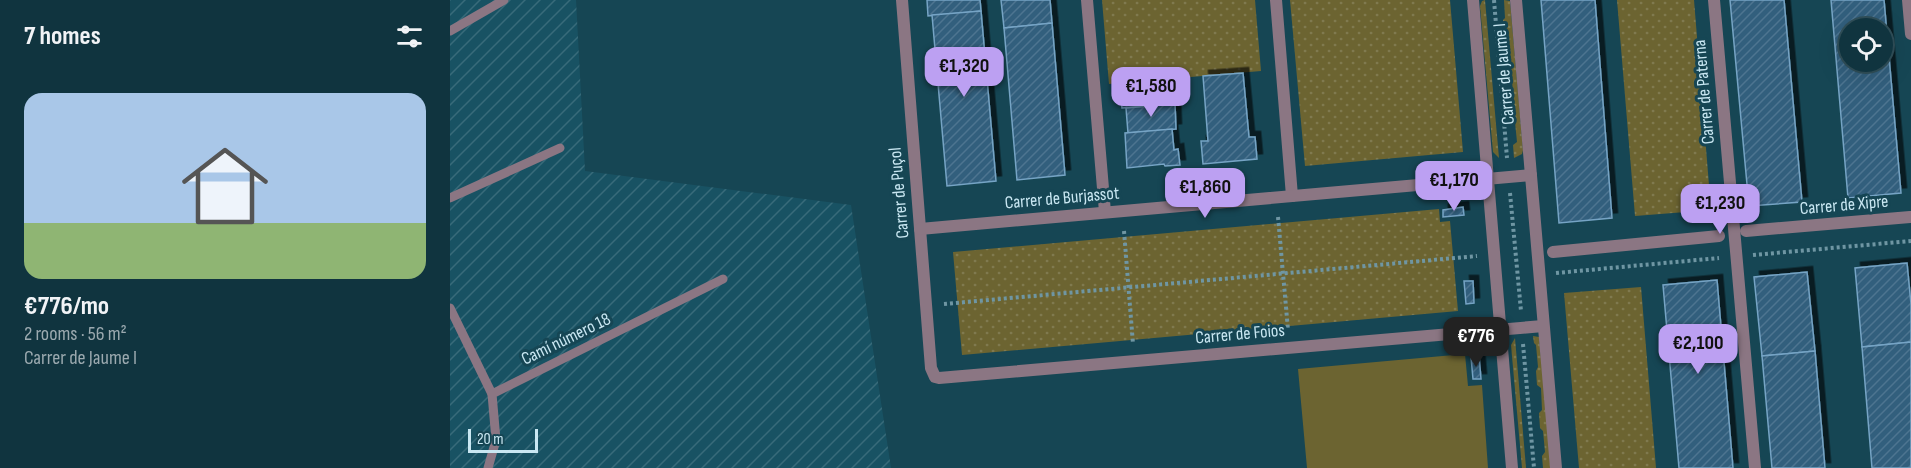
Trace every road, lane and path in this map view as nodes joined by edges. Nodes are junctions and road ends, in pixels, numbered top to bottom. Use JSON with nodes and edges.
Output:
{"nodes":[{"id":1,"x":504,"y":0,"type":"edge"},
{"id":2,"x":902,"y":0,"type":"edge"},
{"id":3,"x":1087,"y":0,"type":"edge"},
{"id":4,"x":1276,"y":0,"type":"edge"},
{"id":5,"x":1473,"y":0,"type":"edge"},
{"id":6,"x":1494,"y":0,"type":"edge"},
{"id":7,"x":1516,"y":0,"type":"edge"},
{"id":8,"x":1714,"y":0,"type":"edge"},
{"id":9,"x":1908,"y":0,"type":"edge"},
{"id":10,"x":450,"y":31,"type":"edge"},
{"id":11,"x":1911,"y":34,"type":"edge"},
{"id":12,"x":560,"y":148,"type":"dead end"},
{"id":13,"x":1507,"y":158,"type":"dead end"},
{"id":14,"x":1531,"y":176,"type":"junction"},
{"id":15,"x":1488,"y":179,"type":"junction"},
{"id":16,"x":1510,"y":189,"type":"dead end"},
{"id":17,"x":1292,"y":196,"type":"junction"},
{"id":18,"x":450,"y":198,"type":"edge"},
{"id":19,"x":1105,"y":212,"type":"junction"},
{"id":20,"x":1278,"y":217,"type":"dead end"},
{"id":21,"x":1910,"y":217,"type":"dead end"},
{"id":22,"x":920,"y":229,"type":"junction"},
{"id":23,"x":1124,"y":231,"type":"dead end"},
{"id":24,"x":1746,"y":231,"type":"dead end"},
{"id":25,"x":1719,"y":236,"type":"dead end"},
{"id":26,"x":1911,"y":241,"type":"edge"},
{"id":27,"x":1553,"y":252,"type":"dead end"},
{"id":28,"x":1748,"y":255,"type":"dead end"},
{"id":29,"x":1478,"y":256,"type":"dead end"},
{"id":30,"x":1721,"y":258,"type":"dead end"},
{"id":31,"x":1555,"y":273,"type":"dead end"},
{"id":32,"x":1283,"y":274,"type":"junction"},
{"id":33,"x":723,"y":279,"type":"dead end"},
{"id":34,"x":1128,"y":286,"type":"junction"},
{"id":35,"x":943,"y":304,"type":"dead end"},
{"id":36,"x":450,"y":308,"type":"edge"},
{"id":37,"x":1521,"y":320,"type":"dead end"},
{"id":38,"x":1544,"y":326,"type":"junction"},
{"id":39,"x":1501,"y":329,"type":"junction"},
{"id":40,"x":1288,"y":330,"type":"dead end"},
{"id":41,"x":1523,"y":337,"type":"dead end"},
{"id":42,"x":1133,"y":344,"type":"dead end"},
{"id":43,"x":939,"y":378,"type":"joint"},
{"id":44,"x":492,"y":394,"type":"junction"},
{"id":45,"x":488,"y":468,"type":"edge"},
{"id":46,"x":1512,"y":468,"type":"edge"},
{"id":47,"x":1534,"y":468,"type":"edge"},
{"id":48,"x":1556,"y":468,"type":"edge"},
{"id":49,"x":1755,"y":468,"type":"edge"}],
"edges":[{"from":1,"to":10,"type":"lane"},
{"from":2,"to":22,"type":"street","name":"Carrer de Puçol"},
{"from":3,"to":19,"type":"street"},
{"from":4,"to":17,"type":"street"},
{"from":5,"to":15,"type":"street","name":"Carrer de Jaume I"},
{"from":6,"to":13,"type":"path"},
{"from":7,"to":14,"type":"street","name":"Carrer de Jaume I"},
{"from":8,"to":49,"type":"street","name":"Carrer de Paterna"},
{"from":9,"to":11,"type":"street"},
{"from":12,"to":18,"type":"lane"},
{"from":14,"to":15,"type":"street","name":"Carrer de Burjassot"},
{"from":14,"to":38,"type":"street","name":"Carrer de Jaume I"},
{"from":15,"to":17,"type":"street","name":"Carrer de Burjassot"},
{"from":15,"to":39,"type":"street","name":"Carrer de Jaume I"},
{"from":16,"to":37,"type":"path"},
{"from":17,"to":19,"type":"street","name":"Carrer de Burjassot"},
{"from":19,"to":22,"type":"street","name":"Carrer de Burjassot"},
{"from":20,"to":32,"type":"path"},
{"from":21,"to":24,"type":"street","name":"Carrer de Xipre"},
{"from":22,"to":43,"type":"street","name":"Carrer de Puçol"},
{"from":23,"to":34,"type":"path"},
{"from":25,"to":27,"type":"street"},
{"from":26,"to":28,"type":"path"},
{"from":29,"to":32,"type":"path"},
{"from":30,"to":31,"type":"path"},
{"from":32,"to":34,"type":"path"},
{"from":32,"to":40,"type":"path"},
{"from":33,"to":44,"type":"lane","name":"Camí número 18"},
{"from":34,"to":35,"type":"path"},
{"from":34,"to":42,"type":"path"},
{"from":36,"to":44,"type":"lane"},
{"from":38,"to":39,"type":"street","name":"Carrer de Foios"},
{"from":38,"to":48,"type":"street","name":"Carrer de Jaume I"},
{"from":39,"to":43,"type":"street","name":"Carrer de Foios"},
{"from":39,"to":46,"type":"street","name":"Carrer de Jaume I"},
{"from":41,"to":47,"type":"path"},
{"from":44,"to":45,"type":"lane"}]}
